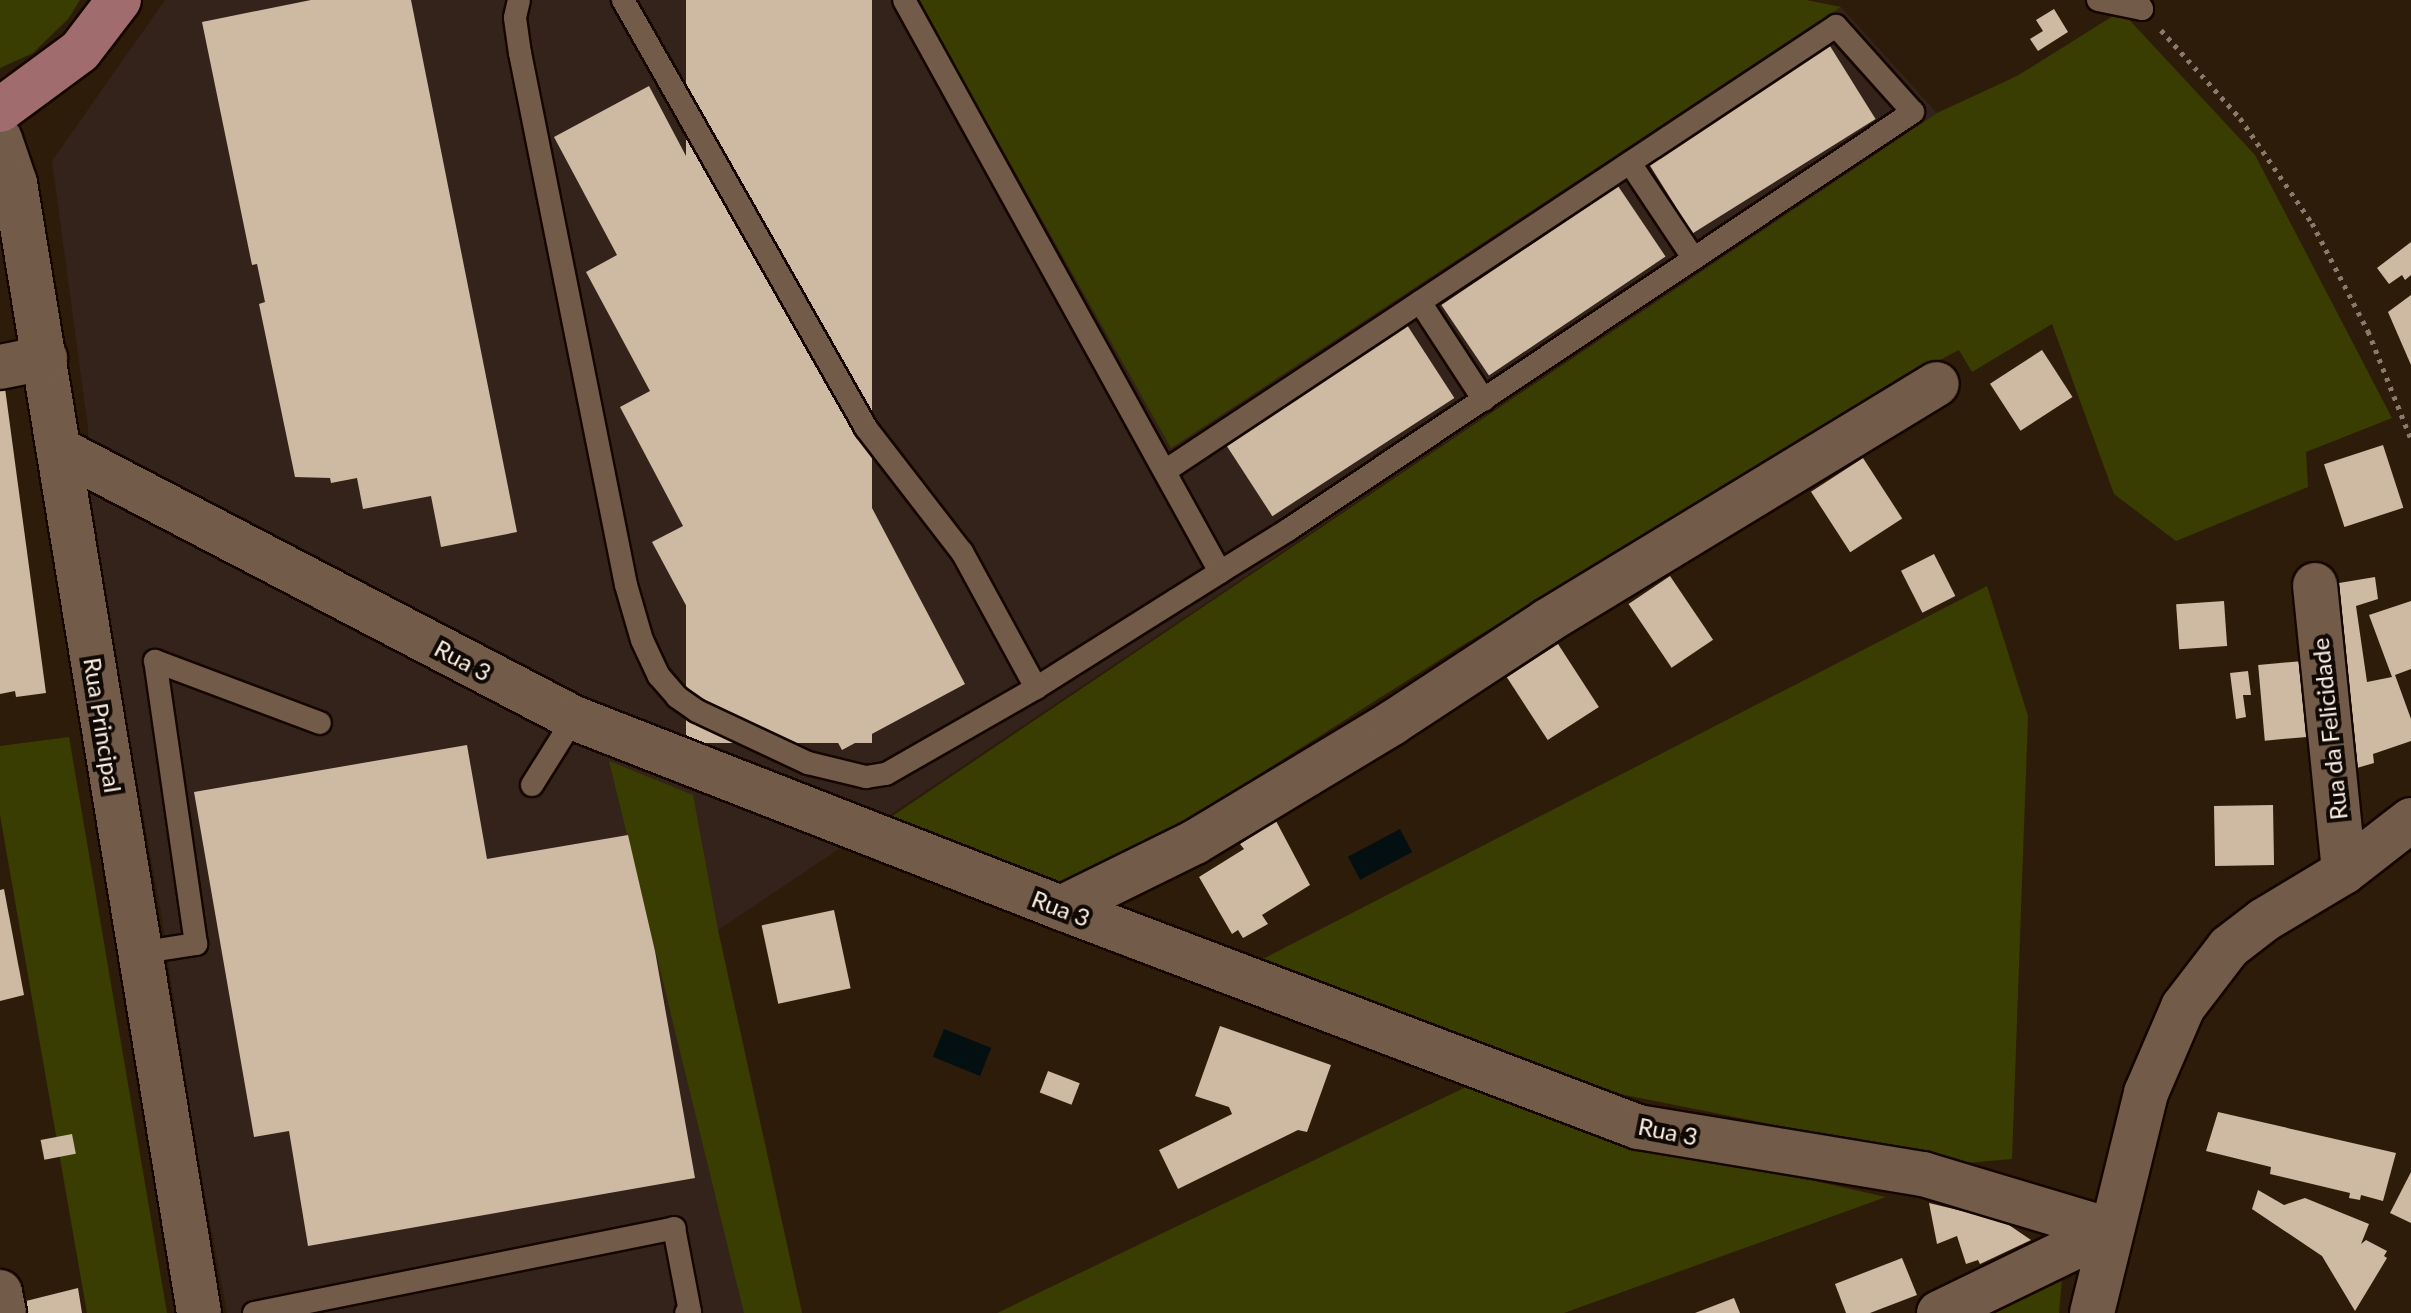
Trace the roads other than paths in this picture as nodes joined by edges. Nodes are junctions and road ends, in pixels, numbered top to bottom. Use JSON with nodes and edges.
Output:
{"nodes":[{"id":1,"x":119,"y":0,"type":"edge"},
{"id":2,"x":519,"y":0,"type":"edge"},
{"id":3,"x":623,"y":0,"type":"edge"},
{"id":4,"x":904,"y":0,"type":"edge"},
{"id":5,"x":2098,"y":0,"type":"edge"},
{"id":6,"x":2139,"y":4,"type":"edge"},
{"id":7,"x":0,"y":110,"type":"edge"},
{"id":8,"x":0,"y":139,"type":"edge"},
{"id":9,"x":1630,"y":163,"type":"junction"},
{"id":10,"x":1694,"y":259,"type":"junction"},
{"id":11,"x":1420,"y":302,"type":"junction"},
{"id":12,"x":45,"y":358,"type":"junction"},
{"id":13,"x":0,"y":367,"type":"edge"},
{"id":14,"x":1937,"y":384,"type":"dead end"},
{"id":15,"x":1484,"y":400,"type":"junction"},
{"id":16,"x":60,"y":450,"type":"junction"},
{"id":17,"x":1165,"y":471,"type":"junction"},
{"id":18,"x":1220,"y":572,"type":"junction"},
{"id":19,"x":2315,"y":585,"type":"dead end"},
{"id":20,"x":1036,"y":688,"type":"junction"},
{"id":21,"x":574,"y":718,"type":"junction"},
{"id":22,"x":320,"y":723,"type":"dead end"},
{"id":23,"x":532,"y":785,"type":"dead end"},
{"id":24,"x":2411,"y":820,"type":"edge"},
{"id":25,"x":2344,"y":872,"type":"junction"},
{"id":26,"x":1061,"y":908,"type":"junction"},
{"id":27,"x":138,"y":953,"type":"junction"},
{"id":28,"x":2110,"y":1230,"type":"junction"},
{"id":29,"x":0,"y":1292,"type":"edge"},
{"id":30,"x":4,"y":1313,"type":"edge"},
{"id":31,"x":199,"y":1313,"type":"edge"},
{"id":32,"x":254,"y":1313,"type":"edge"},
{"id":33,"x":686,"y":1313,"type":"edge"},
{"id":34,"x":1939,"y":1313,"type":"edge"},
{"id":35,"x":2092,"y":1313,"type":"edge"}],
"edges":[{"from":1,"to":7,"type":"main road"},
{"from":2,"to":20,"type":"lane"},
{"from":3,"to":20,"type":"lane"},
{"from":4,"to":17,"type":"lane"},
{"from":5,"to":6,"type":"lane"},
{"from":8,"to":12,"type":"street","name":"Rua Principal"},
{"from":9,"to":10,"type":"lane"},
{"from":9,"to":10,"type":"lane"},
{"from":9,"to":11,"type":"lane"},
{"from":10,"to":15,"type":"lane"},
{"from":11,"to":15,"type":"lane"},
{"from":11,"to":17,"type":"lane"},
{"from":12,"to":13,"type":"street"},
{"from":12,"to":16,"type":"street","name":"Rua Principal"},
{"from":14,"to":26,"type":"street"},
{"from":15,"to":18,"type":"lane"},
{"from":16,"to":21,"type":"street","name":"Rua 3"},
{"from":16,"to":27,"type":"street","name":"Rua Principal"},
{"from":17,"to":18,"type":"lane"},
{"from":18,"to":20,"type":"lane"},
{"from":19,"to":25,"type":"street","name":"Rua da Felicidade"},
{"from":21,"to":23,"type":"lane"},
{"from":21,"to":26,"type":"street","name":"Rua 3"},
{"from":22,"to":27,"type":"lane"},
{"from":24,"to":25,"type":"street"},
{"from":25,"to":28,"type":"street"},
{"from":26,"to":28,"type":"street","name":"Rua 3"},
{"from":27,"to":31,"type":"street","name":"Rua Principal"},
{"from":28,"to":34,"type":"street"},
{"from":28,"to":35,"type":"street"},
{"from":29,"to":30,"type":"street"},
{"from":32,"to":33,"type":"lane"}]}
